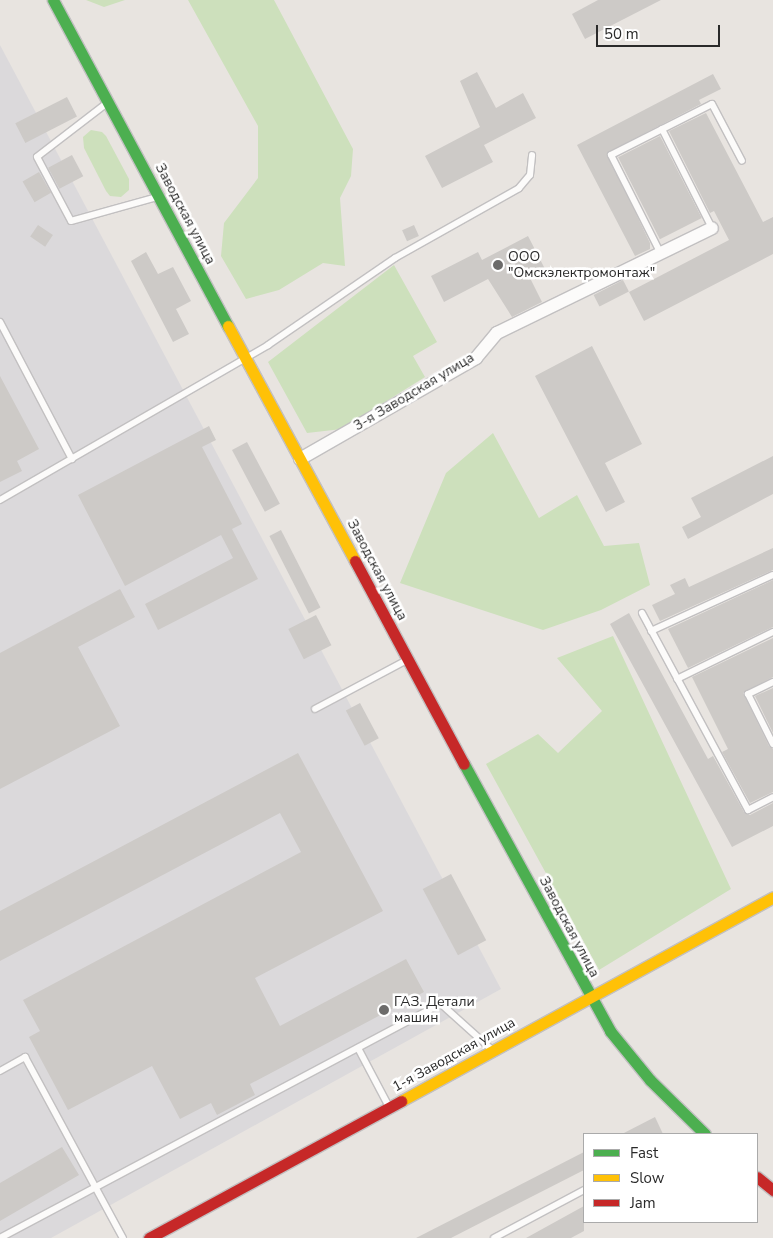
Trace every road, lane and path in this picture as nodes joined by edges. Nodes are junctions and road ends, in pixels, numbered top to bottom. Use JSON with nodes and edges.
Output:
{"nodes":[{"id":1,"x":53,"y":0,"type":"edge"},
{"id":2,"x":108,"y":102,"type":"junction"},
{"id":3,"x":662,"y":129,"type":"junction"},
{"id":4,"x":532,"y":155,"type":"dead end"},
{"id":5,"x":742,"y":161,"type":"dead end"},
{"id":6,"x":159,"y":196,"type":"junction"},
{"id":7,"x":712,"y":228,"type":"joint"},
{"id":8,"x":661,"y":254,"type":"junction"},
{"id":9,"x":0,"y":322,"type":"edge"},
{"id":10,"x":246,"y":358,"type":"junction"},
{"id":11,"x":72,"y":459,"type":"junction"},
{"id":12,"x":300,"y":459,"type":"junction"},
{"id":13,"x":0,"y":500,"type":"edge"},
{"id":14,"x":773,"y":575,"type":"edge"},
{"id":15,"x":642,"y":613,"type":"dead end"},
{"id":16,"x":651,"y":632,"type":"junction"},
{"id":17,"x":773,"y":632,"type":"edge"},
{"id":18,"x":408,"y":659,"type":"junction"},
{"id":19,"x":677,"y":679,"type":"junction"},
{"id":20,"x":773,"y":682,"type":"edge"},
{"id":21,"x":315,"y":709,"type":"dead end"},
{"id":22,"x":773,"y":744,"type":"edge"},
{"id":23,"x":773,"y":797,"type":"edge"},
{"id":24,"x":773,"y":897,"type":"edge"},
{"id":25,"x":590,"y":999,"type":"junction"},
{"id":26,"x":358,"y":1048,"type":"junction"},
{"id":27,"x":493,"y":1051,"type":"junction"},
{"id":28,"x":0,"y":1071,"type":"edge"},
{"id":29,"x":389,"y":1108,"type":"junction"},
{"id":30,"x":699,"y":1132,"type":"edge"},
{"id":31,"x":758,"y":1178,"type":"edge"},
{"id":32,"x":96,"y":1187,"type":"junction"},
{"id":33,"x":773,"y":1190,"type":"edge"},
{"id":34,"x":583,"y":1191,"type":"edge"},
{"id":35,"x":0,"y":1238,"type":"edge"},
{"id":36,"x":123,"y":1238,"type":"edge"},
{"id":37,"x":148,"y":1238,"type":"edge"},
{"id":38,"x":494,"y":1238,"type":"edge"}],
"edges":[{"from":1,"to":2,"type":"main road","name":"Заводская улица"},
{"from":2,"to":6,"type":"main road","name":"Заводская улица"},
{"from":2,"to":6,"type":"lane"},
{"from":3,"to":5,"type":"lane"},
{"from":3,"to":7,"type":"lane"},
{"from":3,"to":8,"type":"lane"},
{"from":4,"to":10,"type":"lane"},
{"from":6,"to":10,"type":"main road","name":"Заводская улица"},
{"from":7,"to":8,"type":"street","name":"3-я Заводская улица"},
{"from":8,"to":12,"type":"street","name":"3-я Заводская улица"},
{"from":9,"to":11,"type":"lane"},
{"from":10,"to":11,"type":"lane"},
{"from":10,"to":12,"type":"main road","name":"Заводская улица"},
{"from":11,"to":13,"type":"lane"},
{"from":12,"to":18,"type":"main road","name":"Заводская улица"},
{"from":14,"to":16,"type":"lane"},
{"from":15,"to":16,"type":"lane"},
{"from":16,"to":19,"type":"lane"},
{"from":17,"to":19,"type":"lane"},
{"from":18,"to":21,"type":"lane"},
{"from":18,"to":25,"type":"main road","name":"Заводская улица"},
{"from":19,"to":23,"type":"lane"},
{"from":20,"to":22,"type":"lane"},
{"from":24,"to":25,"type":"main road","name":"1-я Заводская улица"},
{"from":25,"to":27,"type":"main road","name":"1-я Заводская улица"},
{"from":25,"to":30,"type":"main road","name":"Заводская улица"},
{"from":26,"to":27,"type":"lane"},
{"from":26,"to":29,"type":"lane"},
{"from":26,"to":32,"type":"lane"},
{"from":27,"to":29,"type":"main road","name":"1-я Заводская улица"},
{"from":28,"to":32,"type":"lane"},
{"from":29,"to":37,"type":"main road","name":"1-я Заводская улица"},
{"from":31,"to":33,"type":"main road"},
{"from":32,"to":35,"type":"lane"},
{"from":32,"to":36,"type":"lane"},
{"from":34,"to":38,"type":"lane"}]}
